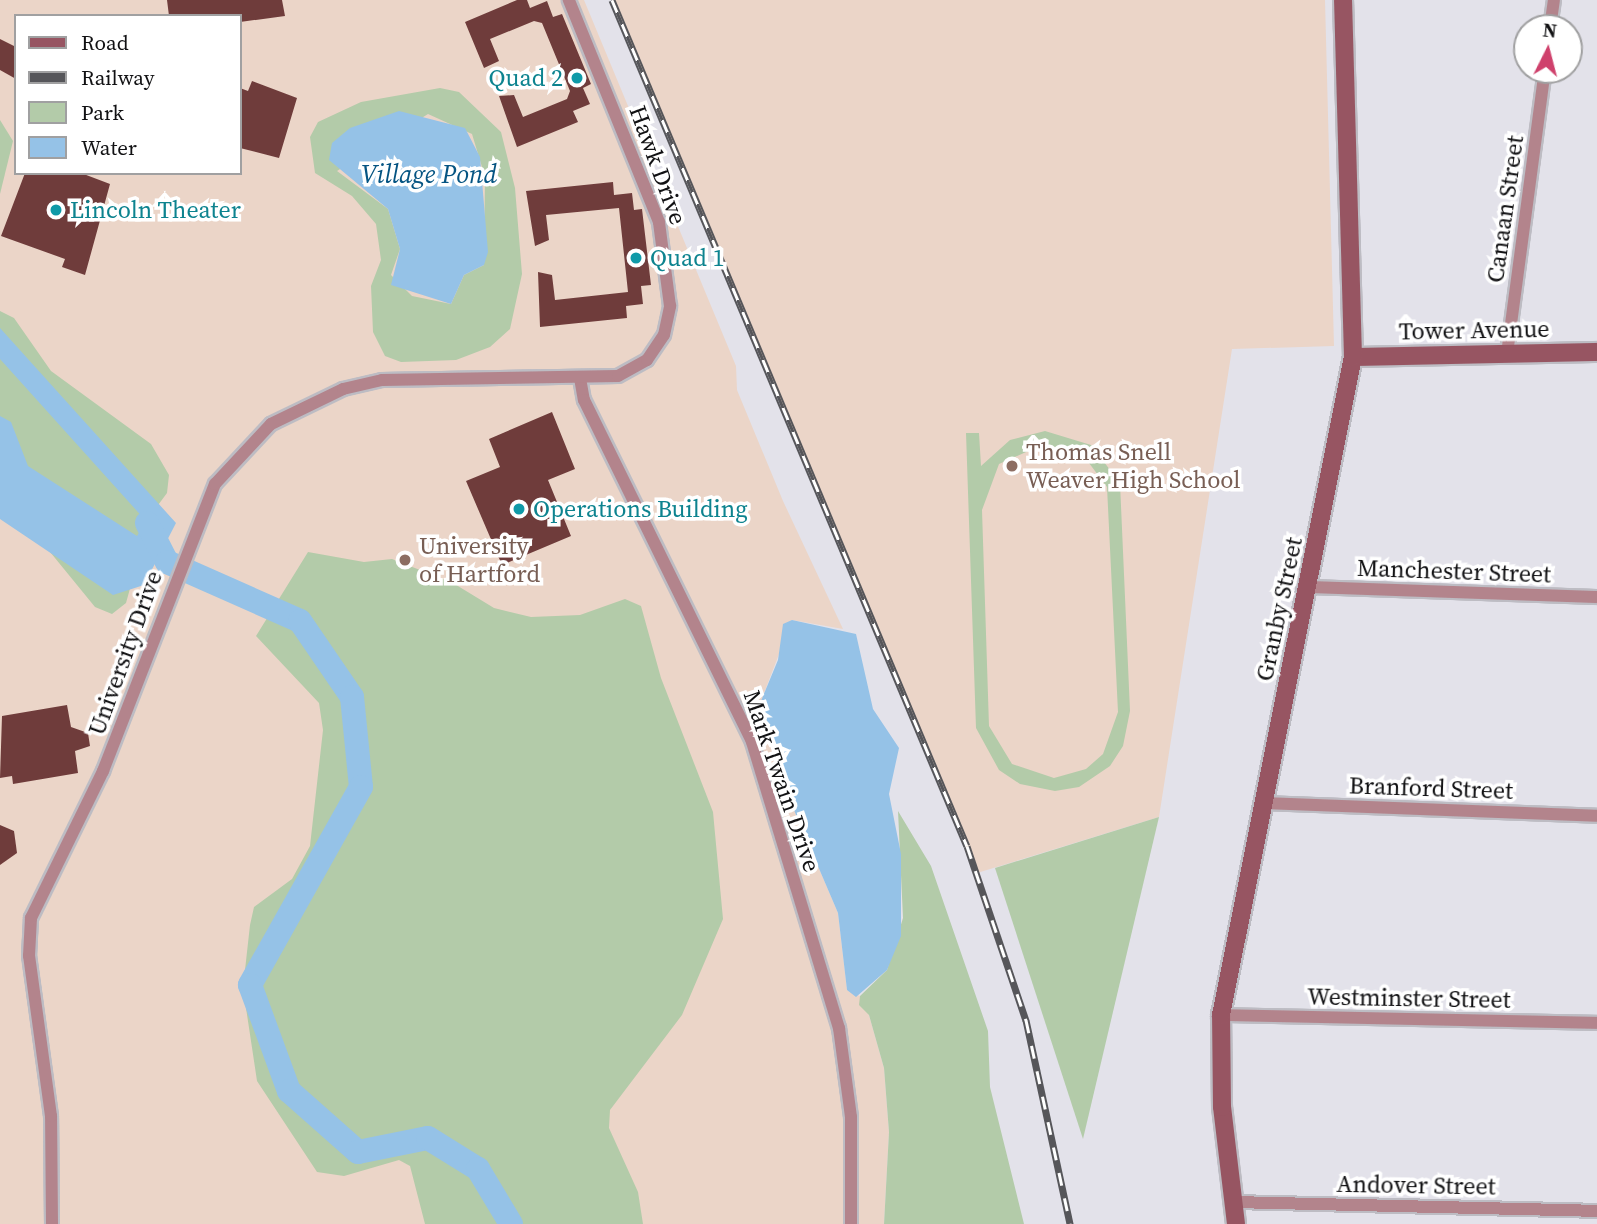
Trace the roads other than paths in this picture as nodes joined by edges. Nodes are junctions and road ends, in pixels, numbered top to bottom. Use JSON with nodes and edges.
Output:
{"nodes":[{"id":1,"x":569,"y":0,"type":"edge"},
{"id":2,"x":1343,"y":0,"type":"edge"},
{"id":3,"x":1543,"y":84,"type":"edge"},
{"id":4,"x":1597,"y":352,"type":"edge"},
{"id":5,"x":1507,"y":354,"type":"junction"},
{"id":6,"x":1353,"y":357,"type":"junction"},
{"id":7,"x":580,"y":379,"type":"junction"},
{"id":8,"x":1310,"y":587,"type":"junction"},
{"id":9,"x":1597,"y":597,"type":"edge"},
{"id":10,"x":1264,"y":803,"type":"junction"},
{"id":11,"x":1597,"y":816,"type":"edge"},
{"id":12,"x":1221,"y":1015,"type":"junction"},
{"id":13,"x":1597,"y":1023,"type":"edge"},
{"id":14,"x":1233,"y":1202,"type":"junction"},
{"id":15,"x":1597,"y":1211,"type":"edge"},
{"id":16,"x":52,"y":1224,"type":"edge"},
{"id":17,"x":852,"y":1224,"type":"edge"},
{"id":18,"x":1236,"y":1224,"type":"edge"}],
"edges":[{"from":1,"to":7,"type":"street","name":"Hawk Drive"},
{"from":2,"to":6,"type":"main road","name":"Granby Street"},
{"from":3,"to":5,"type":"street","name":"Canaan Street"},
{"from":4,"to":5,"type":"main road","name":"Tower Avenue"},
{"from":5,"to":6,"type":"main road","name":"Tower Avenue"},
{"from":6,"to":8,"type":"main road","name":"Granby Street"},
{"from":7,"to":16,"type":"street","name":"University Drive"},
{"from":7,"to":17,"type":"street","name":"Mark Twain Drive"},
{"from":8,"to":9,"type":"street","name":"Manchester Street"},
{"from":8,"to":10,"type":"main road","name":"Granby Street"},
{"from":10,"to":11,"type":"street","name":"Branford Street"},
{"from":10,"to":12,"type":"main road","name":"Granby Street"},
{"from":12,"to":13,"type":"street","name":"Westminster Street"},
{"from":12,"to":14,"type":"main road","name":"Granby Street"},
{"from":14,"to":15,"type":"street","name":"Andover Street"},
{"from":14,"to":18,"type":"main road","name":"Granby Street"}]}
